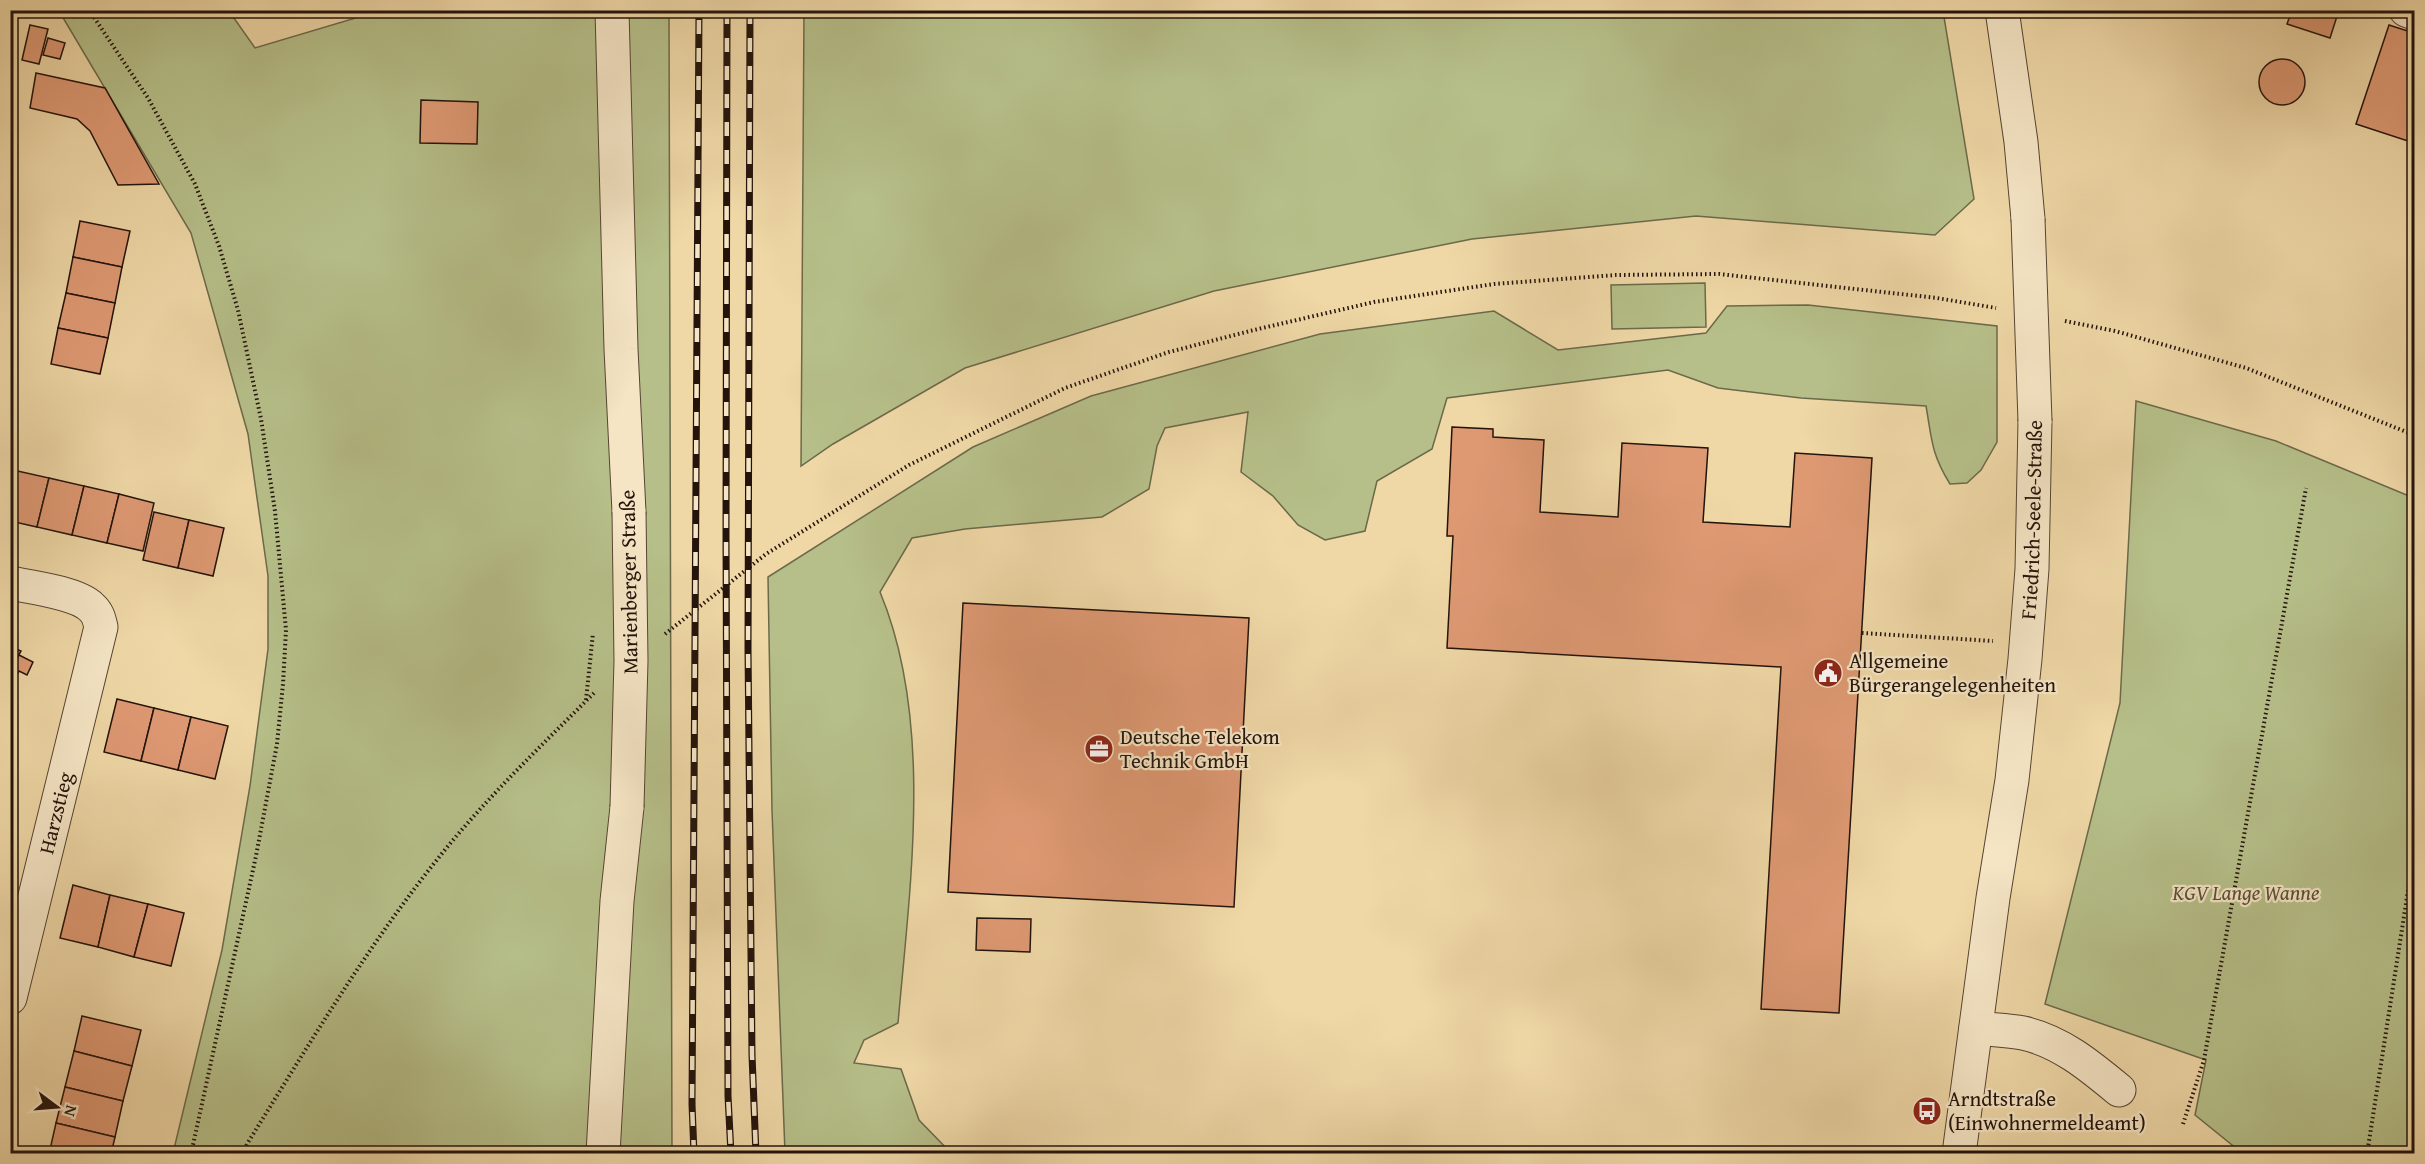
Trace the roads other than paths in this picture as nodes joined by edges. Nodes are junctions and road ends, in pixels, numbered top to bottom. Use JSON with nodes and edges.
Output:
{"nodes":[{"id":1,"x":612,"y":10,"type":"edge"},
{"id":2,"x":2002,"y":10,"type":"edge"},
{"id":3,"x":2406,"y":10,"type":"edge"},
{"id":4,"x":2415,"y":14,"type":"edge"},
{"id":5,"x":10,"y":583,"type":"edge"},
{"id":6,"x":10,"y":998,"type":"edge"},
{"id":7,"x":1976,"y":1028,"type":"junction"},
{"id":8,"x":2119,"y":1090,"type":"dead end"},
{"id":9,"x":603,"y":1154,"type":"edge"},
{"id":10,"x":1959,"y":1154,"type":"edge"}],
"edges":[{"from":1,"to":9,"type":"street","name":"Marienberger Straße","bridge":true},
{"from":2,"to":7,"type":"street","name":"Friedrich-Seele-Straße","bridge":true},
{"from":3,"to":4,"type":"street"},
{"from":5,"to":6,"type":"street","name":"Harzstieg"},
{"from":7,"to":8,"type":"street"},
{"from":7,"to":10,"type":"street","name":"Friedrich-Seele-Straße"}]}
